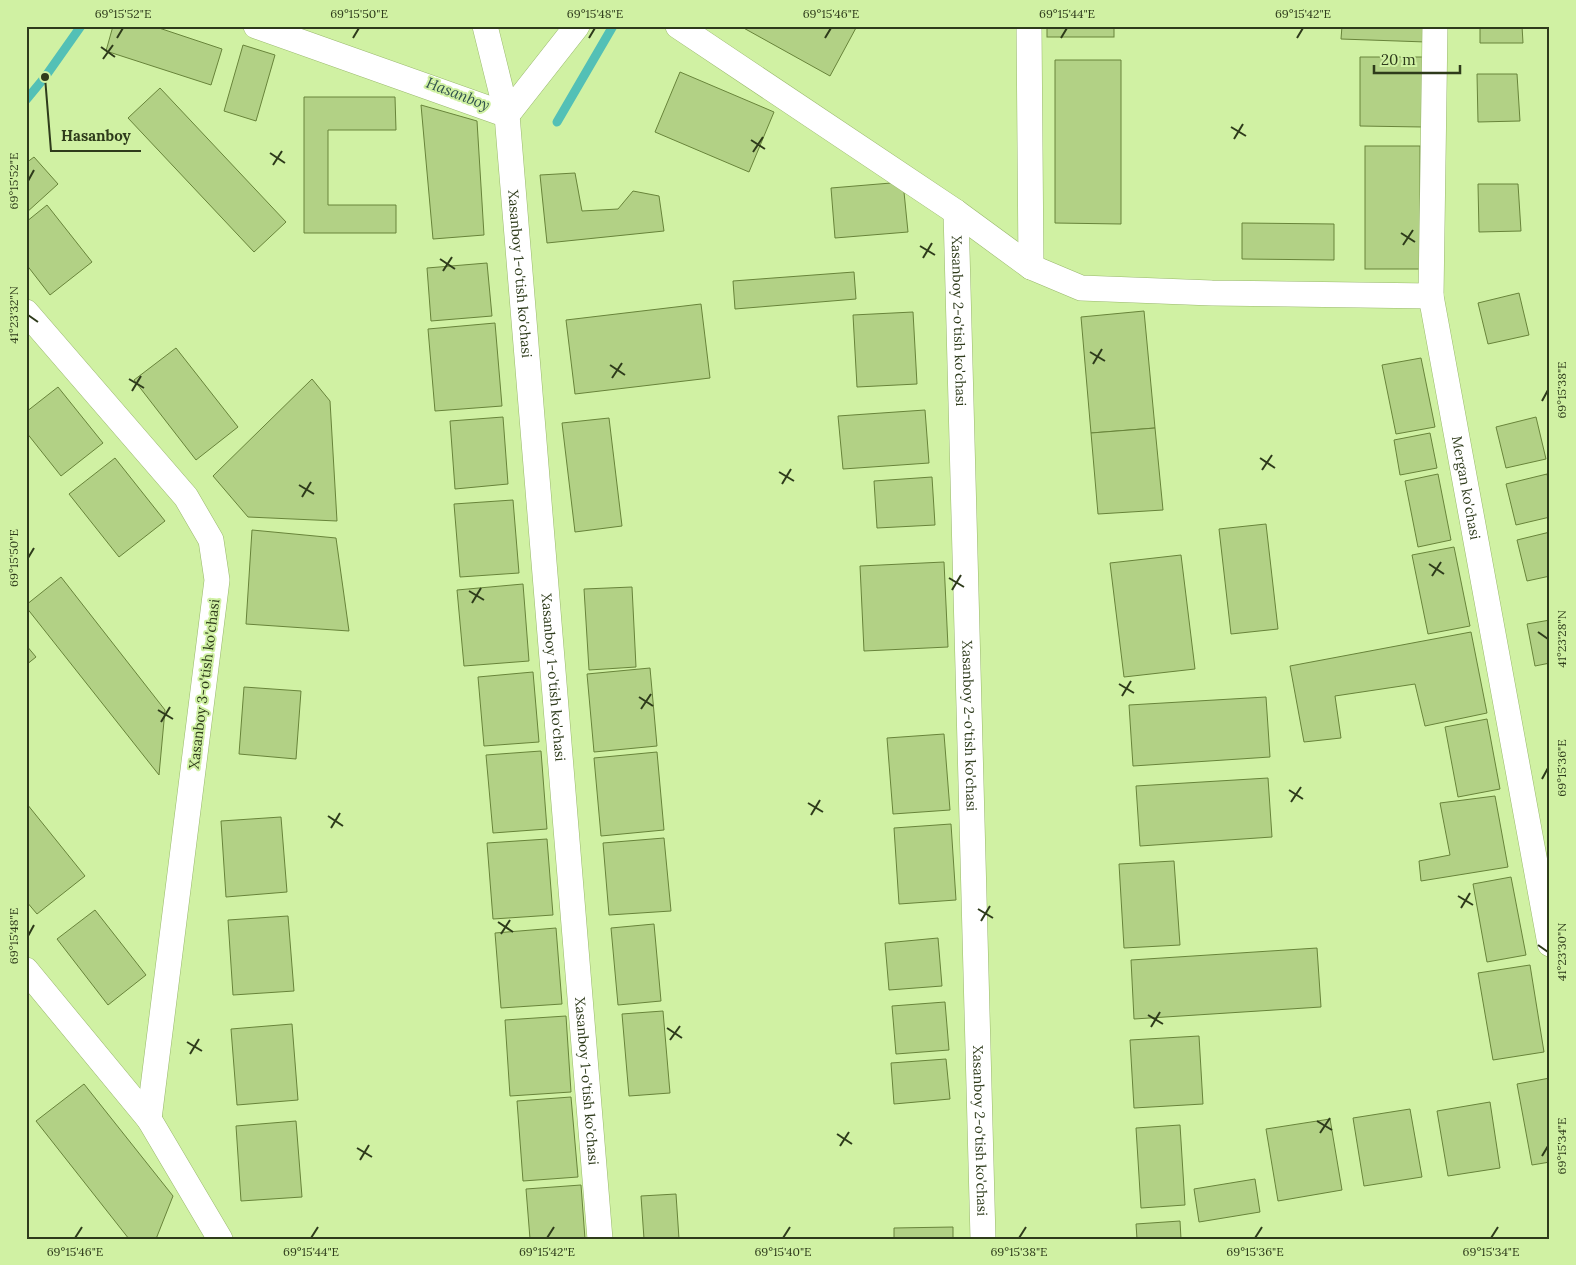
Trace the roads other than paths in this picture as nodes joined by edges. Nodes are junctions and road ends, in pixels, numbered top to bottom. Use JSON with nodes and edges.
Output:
{"nodes":[{"id":1,"x":256,"y":26,"type":"edge"},
{"id":2,"x":486,"y":26,"type":"edge"},
{"id":3,"x":577,"y":26,"type":"edge"},
{"id":4,"x":678,"y":26,"type":"edge"},
{"id":5,"x":1029,"y":26,"type":"edge"},
{"id":6,"x":1435,"y":26,"type":"edge"},
{"id":7,"x":507,"y":115,"type":"junction"},
{"id":8,"x":956,"y":212,"type":"junction"},
{"id":9,"x":1031,"y":267,"type":"junction"},
{"id":10,"x":1432,"y":296,"type":"junction"},
{"id":11,"x":26,"y":312,"type":"edge"},
{"id":12,"x":1550,"y":944,"type":"edge"},
{"id":13,"x":26,"y":970,"type":"edge"},
{"id":14,"x":149,"y":1119,"type":"junction"},
{"id":15,"x":220,"y":1239,"type":"edge"},
{"id":16,"x":600,"y":1239,"type":"edge"},
{"id":17,"x":983,"y":1239,"type":"edge"}],
"edges":[{"from":1,"to":7,"type":"street"},
{"from":2,"to":7,"type":"street","name":"Xasanboy 1-o'tish ko'chasi"},
{"from":3,"to":7,"type":"street"},
{"from":4,"to":8,"type":"street"},
{"from":5,"to":9,"type":"street"},
{"from":6,"to":10,"type":"street","name":"Mergan ko'chasi"},
{"from":7,"to":16,"type":"street","name":"Xasanboy 1-o'tish ko'chasi"},
{"from":8,"to":9,"type":"street"},
{"from":8,"to":17,"type":"street","name":"Xasanboy 2-o'tish ko'chasi"},
{"from":9,"to":10,"type":"street"},
{"from":10,"to":12,"type":"street","name":"Mergan ko'chasi"},
{"from":11,"to":14,"type":"street","name":"Xasanboy 3-o'tish ko'chasi"},
{"from":13,"to":14,"type":"street"},
{"from":14,"to":15,"type":"street"}]}
